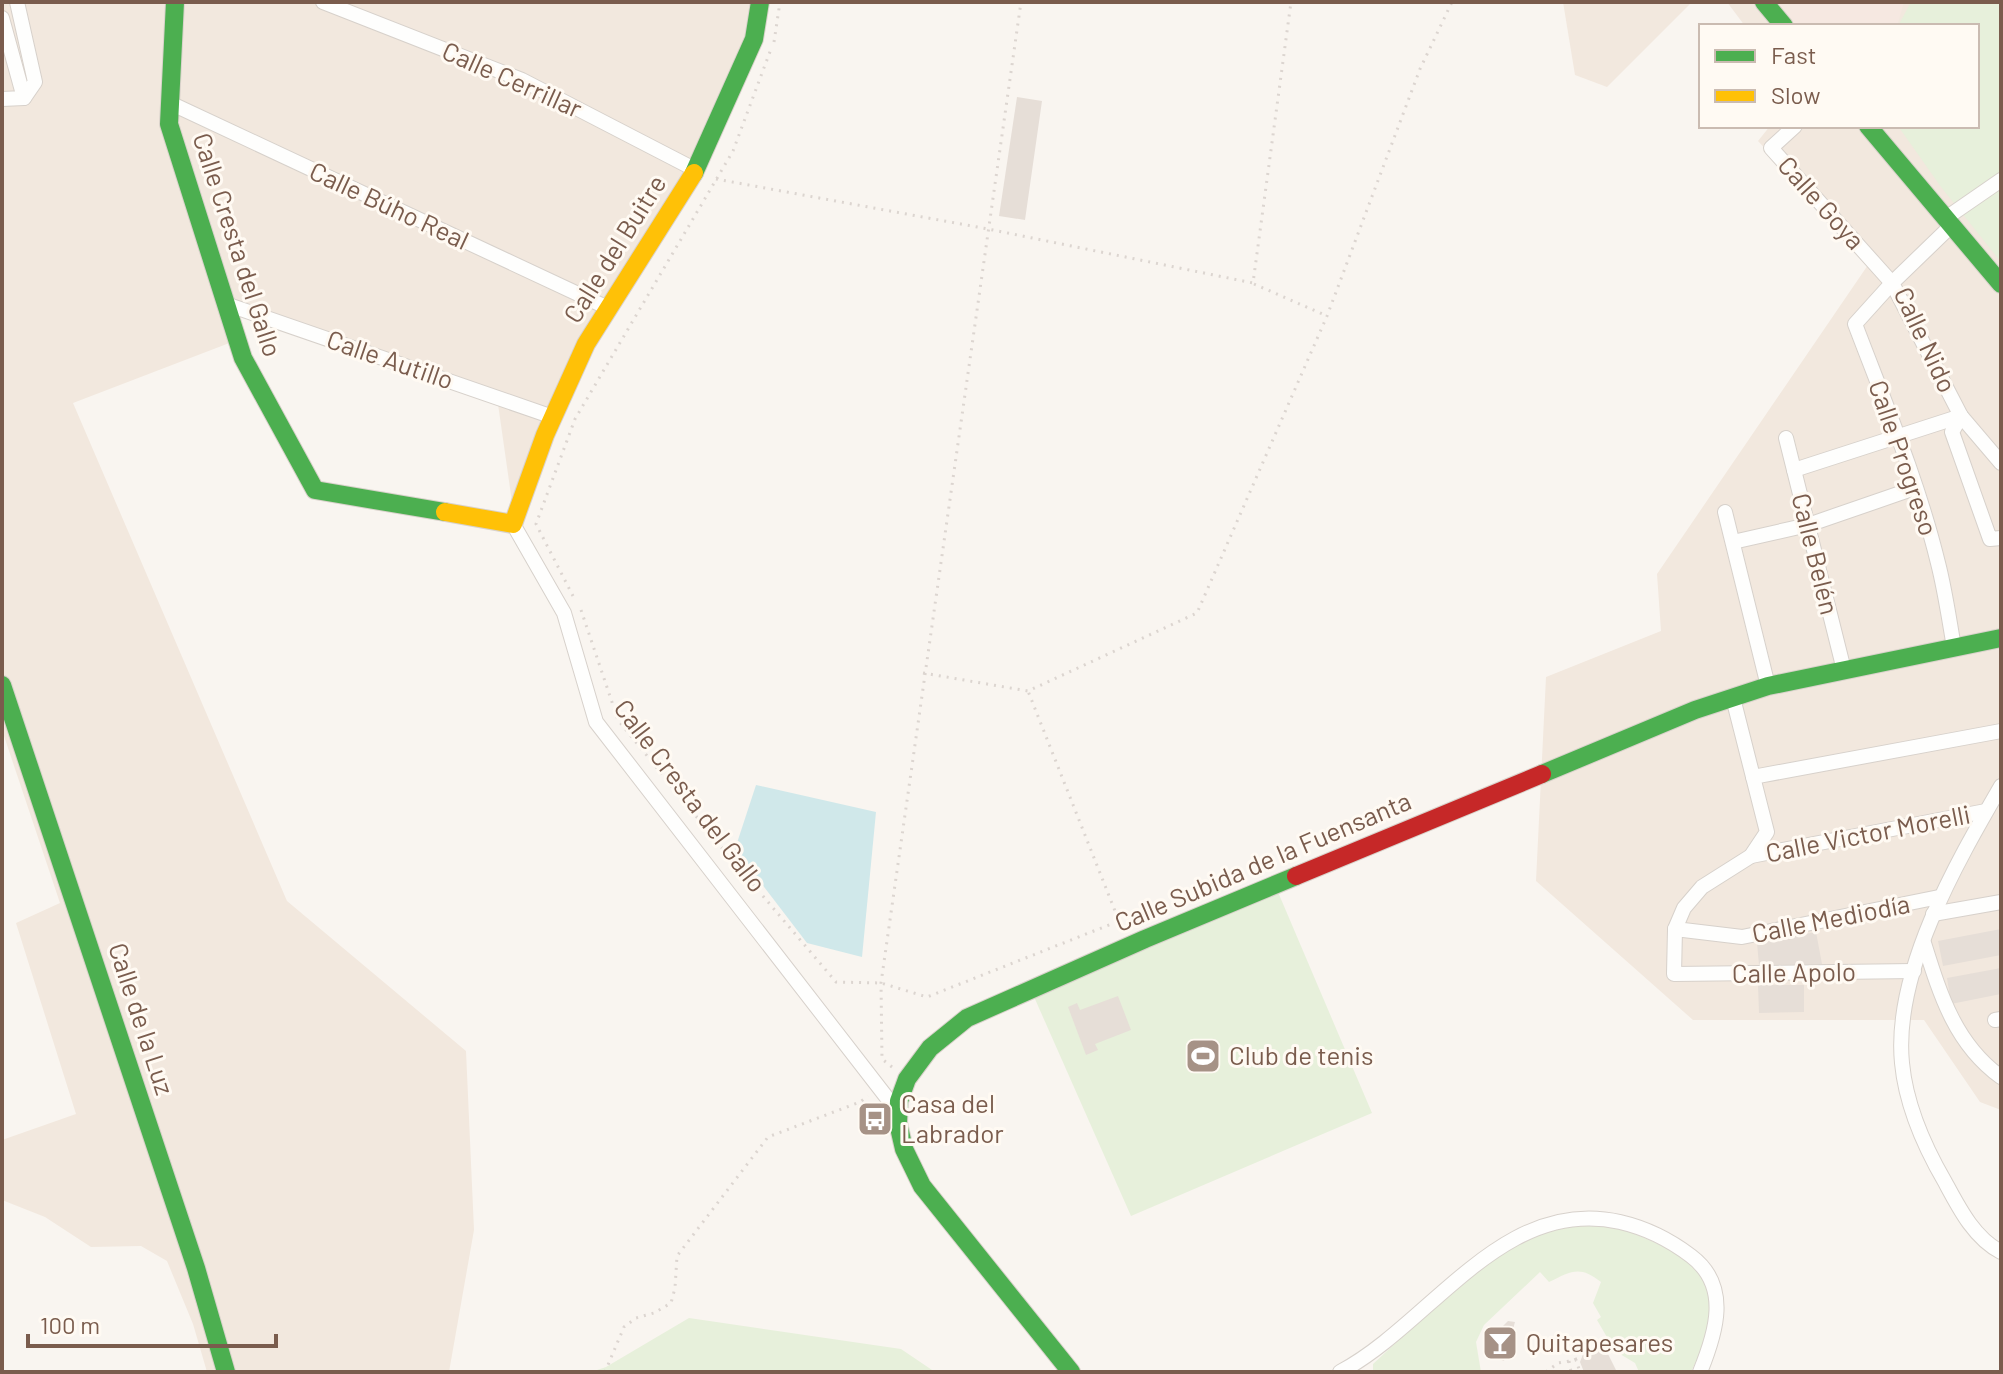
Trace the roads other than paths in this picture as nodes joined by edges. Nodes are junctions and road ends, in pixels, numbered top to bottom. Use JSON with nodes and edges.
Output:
{"nodes":[{"id":1,"x":17,"y":2,"type":"edge"},
{"id":2,"x":175,"y":2,"type":"edge"},
{"id":3,"x":323,"y":2,"type":"edge"},
{"id":4,"x":760,"y":2,"type":"edge"},
{"id":5,"x":1764,"y":2,"type":"edge"},
{"id":6,"x":2,"y":18,"type":"edge"},
{"id":7,"x":1782,"y":24,"type":"edge"},
{"id":8,"x":24,"y":98,"type":"junction"},
{"id":9,"x":2,"y":99,"type":"edge"},
{"id":10,"x":170,"y":103,"type":"junction"},
{"id":11,"x":1793,"y":128,"type":"edge"},
{"id":12,"x":1870,"y":128,"type":"edge"},
{"id":13,"x":696,"y":170,"type":"junction"},
{"id":14,"x":2001,"y":180,"type":"edge"},
{"id":15,"x":1949,"y":221,"type":"junction"},
{"id":16,"x":1892,"y":283,"type":"junction"},
{"id":17,"x":2001,"y":284,"type":"edge"},
{"id":18,"x":226,"y":304,"type":"junction"},
{"id":19,"x":608,"y":308,"type":"junction"},
{"id":20,"x":1961,"y":416,"type":"junction"},
{"id":21,"x":553,"y":417,"type":"junction"},
{"id":22,"x":1899,"y":437,"type":"junction"},
{"id":23,"x":1786,"y":438,"type":"dead end"},
{"id":24,"x":2001,"y":463,"type":"edge"},
{"id":25,"x":1794,"y":470,"type":"junction"},
{"id":26,"x":1915,"y":488,"type":"junction"},
{"id":27,"x":1725,"y":512,"type":"dead end"},
{"id":28,"x":513,"y":524,"type":"junction"},
{"id":29,"x":1808,"y":525,"type":"junction"},
{"id":30,"x":2001,"y":538,"type":"edge"},
{"id":31,"x":1733,"y":542,"type":"junction"},
{"id":32,"x":2001,"y":638,"type":"edge"},
{"id":33,"x":1954,"y":647,"type":"junction"},
{"id":34,"x":1844,"y":670,"type":"junction"},
{"id":35,"x":2,"y":685,"type":"edge"},
{"id":36,"x":1768,"y":686,"type":"junction"},
{"id":37,"x":1733,"y":698,"type":"junction"},
{"id":38,"x":2001,"y":731,"type":"edge"},
{"id":39,"x":1753,"y":777,"type":"junction"},
{"id":40,"x":2001,"y":786,"type":"edge"},
{"id":41,"x":1986,"y":811,"type":"junction"},
{"id":42,"x":1751,"y":856,"type":"junction"},
{"id":43,"x":1939,"y":897,"type":"junction"},
{"id":44,"x":2001,"y":902,"type":"edge"},
{"id":45,"x":1933,"y":914,"type":"junction"},
{"id":46,"x":1675,"y":929,"type":"junction"},
{"id":47,"x":1924,"y":942,"type":"junction"},
{"id":48,"x":1914,"y":971,"type":"junction"},
{"id":49,"x":2001,"y":1077,"type":"edge"},
{"id":50,"x":898,"y":1112,"type":"junction"},
{"id":51,"x":2001,"y":1252,"type":"edge"},
{"id":52,"x":226,"y":1372,"type":"edge"},
{"id":53,"x":1071,"y":1372,"type":"edge"},
{"id":54,"x":1340,"y":1372,"type":"edge"},
{"id":55,"x":1700,"y":1372,"type":"edge"}],
"edges":[{"from":1,"to":8,"type":"street"},
{"from":2,"to":10,"type":"street","name":"Calle Cresta del Gallo"},
{"from":3,"to":13,"type":"street","name":"Calle Cerrillar"},
{"from":4,"to":13,"type":"street","name":"Calle del Buitre"},
{"from":5,"to":7,"type":"street"},
{"from":6,"to":8,"type":"street"},
{"from":8,"to":9,"type":"street"},
{"from":10,"to":18,"type":"street","name":"Calle Cresta del Gallo"},
{"from":10,"to":19,"type":"street","name":"Calle Búho Real"},
{"from":11,"to":16,"type":"street","name":"Calle Goya"},
{"from":12,"to":15,"type":"street"},
{"from":13,"to":19,"type":"street","name":"Calle del Buitre"},
{"from":14,"to":15,"type":"street","name":"Calle Nido"},
{"from":15,"to":16,"type":"street","name":"Calle Nido"},
{"from":15,"to":17,"type":"street"},
{"from":16,"to":20,"type":"street","name":"Calle Nido"},
{"from":16,"to":22,"type":"street","name":"Calle Progreso"},
{"from":18,"to":21,"type":"street","name":"Calle Autillo"},
{"from":18,"to":28,"type":"street","name":"Calle Cresta del Gallo"},
{"from":19,"to":21,"type":"street","name":"Calle del Buitre"},
{"from":20,"to":22,"type":"street"},
{"from":20,"to":24,"type":"street","name":"Calle Nido"},
{"from":20,"to":30,"type":"street"},
{"from":21,"to":28,"type":"street","name":"Calle del Buitre"},
{"from":22,"to":25,"type":"street"},
{"from":22,"to":26,"type":"street","name":"Calle Progreso"},
{"from":23,"to":25,"type":"street","name":"Calle Belén"},
{"from":25,"to":29,"type":"street","name":"Calle Belén"},
{"from":26,"to":29,"type":"street"},
{"from":26,"to":33,"type":"street","name":"Calle Progreso"},
{"from":27,"to":31,"type":"street"},
{"from":28,"to":50,"type":"street","name":"Calle Cresta del Gallo"},
{"from":29,"to":31,"type":"street"},
{"from":29,"to":34,"type":"street","name":"Calle Belén"},
{"from":31,"to":36,"type":"street"},
{"from":32,"to":33,"type":"street","name":"Calle Subida de la Fuensanta"},
{"from":33,"to":34,"type":"street","name":"Calle Subida de la Fuensanta"},
{"from":34,"to":36,"type":"street","name":"Calle Subida de la Fuensanta"},
{"from":35,"to":52,"type":"street","name":"Calle de la Luz"},
{"from":36,"to":37,"type":"street","name":"Calle Subida de la Fuensanta"},
{"from":37,"to":39,"type":"street"},
{"from":37,"to":50,"type":"street","name":"Calle Subida de la Fuensanta"},
{"from":38,"to":39,"type":"street"},
{"from":39,"to":42,"type":"street"},
{"from":40,"to":41,"type":"street"},
{"from":41,"to":42,"type":"street","name":"Calle Victor Morelli"},
{"from":41,"to":43,"type":"street"},
{"from":42,"to":46,"type":"street"},
{"from":43,"to":45,"type":"street"},
{"from":43,"to":46,"type":"street","name":"Calle Mediodía"},
{"from":44,"to":45,"type":"street"},
{"from":45,"to":47,"type":"street"},
{"from":46,"to":48,"type":"street","name":"Calle Apolo"},
{"from":47,"to":48,"type":"street"},
{"from":47,"to":49,"type":"street"},
{"from":48,"to":51,"type":"street"},
{"from":50,"to":53,"type":"street","name":"Calle Subida de la Fuensanta"},
{"from":54,"to":55,"type":"street"}]}
